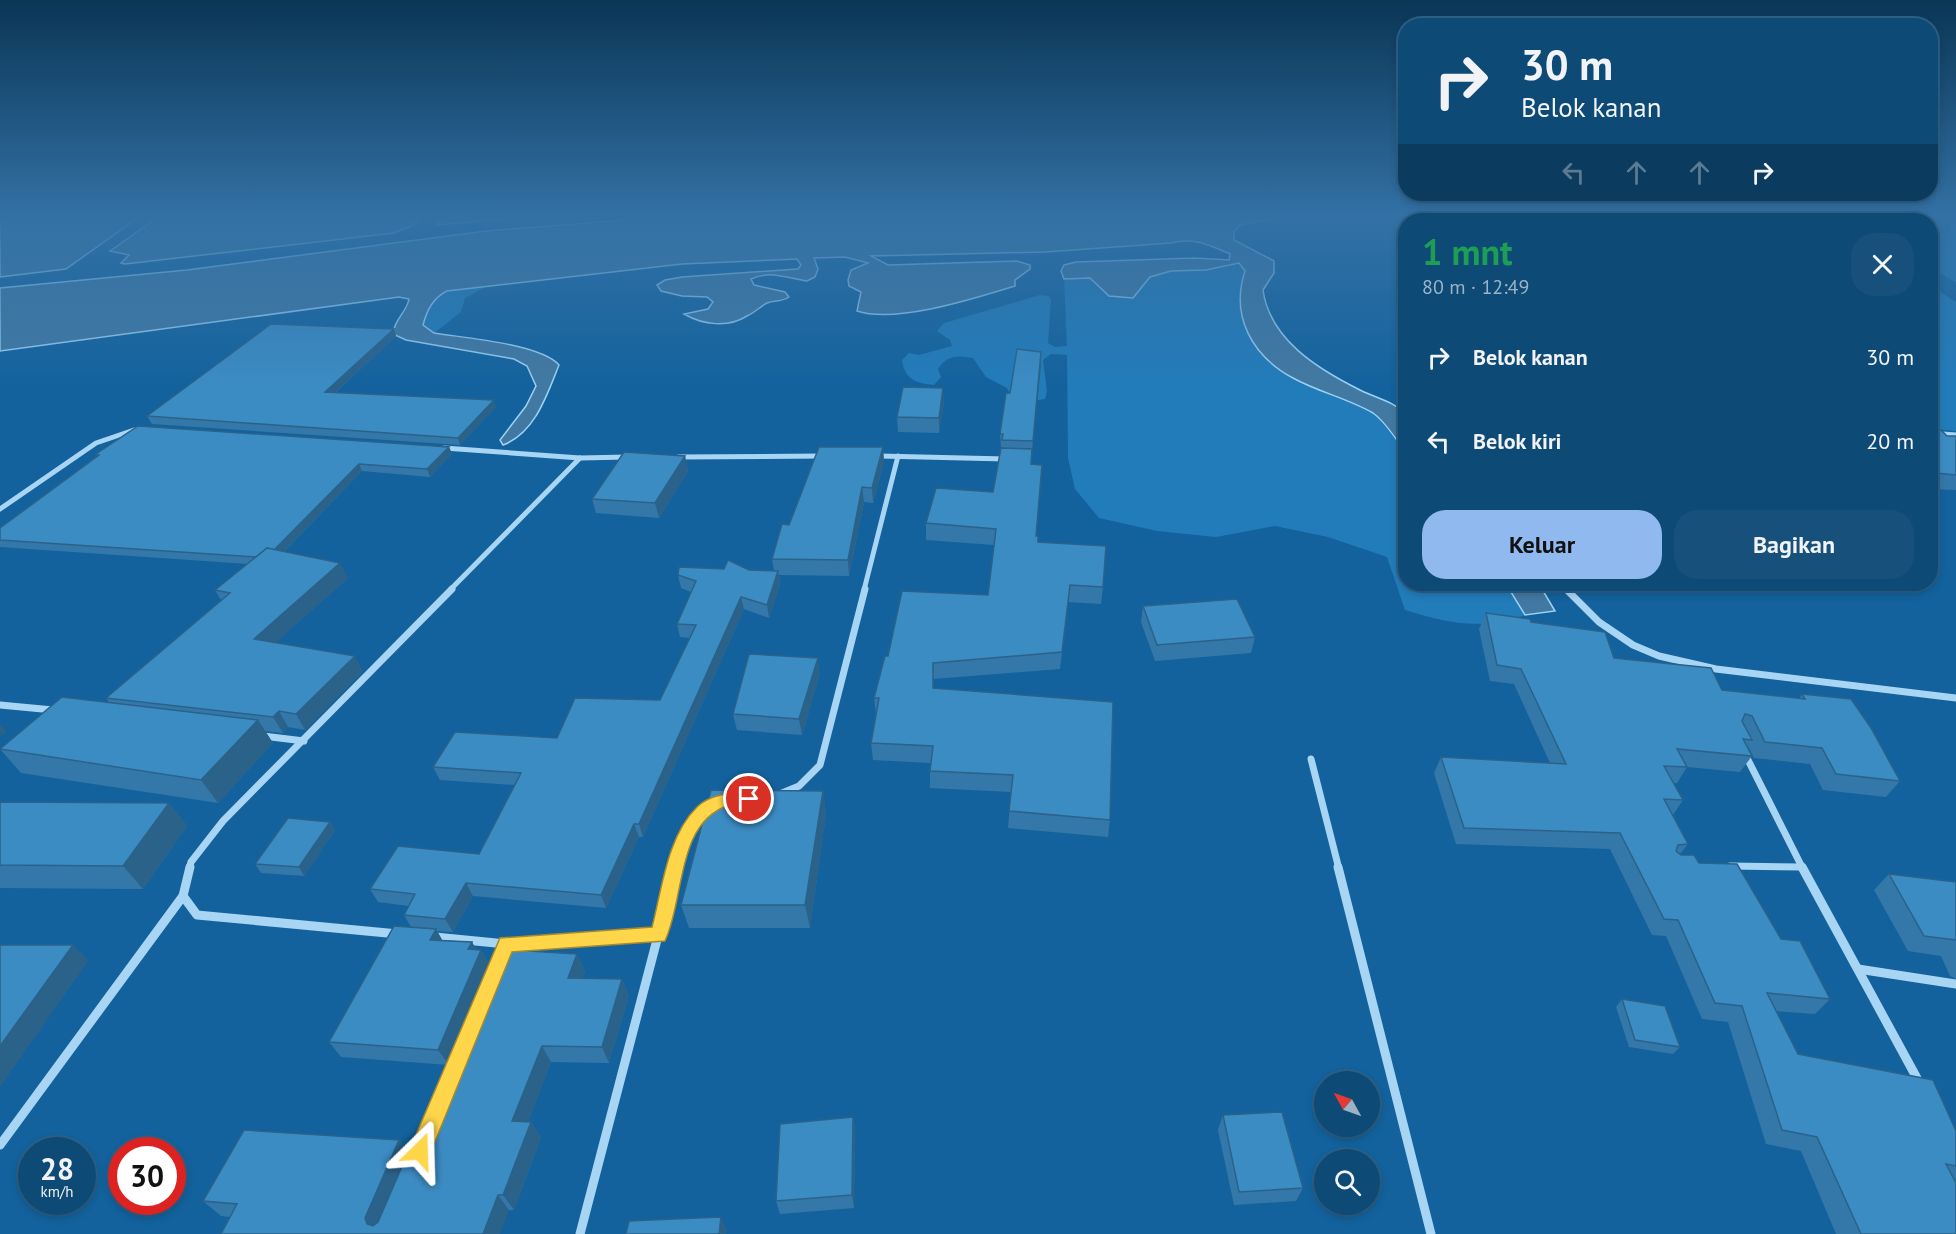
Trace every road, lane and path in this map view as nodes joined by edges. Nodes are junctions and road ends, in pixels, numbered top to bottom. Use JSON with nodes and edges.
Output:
{"nodes":[{"id":1,"x":142,"y":429,"type":"edge"},
{"id":2,"x":1938,"y":434,"type":"edge"},
{"id":3,"x":1956,"y":435,"type":"edge"},
{"id":4,"x":439,"y":448,"type":"edge"},
{"id":5,"x":827,"y":456,"type":"edge"},
{"id":6,"x":874,"y":456,"type":"edge"},
{"id":7,"x":898,"y":456,"type":"junction"},
{"id":8,"x":639,"y":457,"type":"edge"},
{"id":9,"x":674,"y":457,"type":"edge"},
{"id":10,"x":580,"y":458,"type":"junction"},
{"id":11,"x":1009,"y":459,"type":"edge"},
{"id":12,"x":0,"y":509,"type":"edge"},
{"id":13,"x":1569,"y":591,"type":"edge"},
{"id":14,"x":1956,"y":699,"type":"edge"},
{"id":15,"x":0,"y":705,"type":"edge"},
{"id":16,"x":55,"y":717,"type":"edge"},
{"id":17,"x":258,"y":735,"type":"edge"},
{"id":18,"x":304,"y":741,"type":"junction"},
{"id":19,"x":1741,"y":745,"type":"edge"},
{"id":20,"x":1311,"y":759,"type":"dead end"},
{"id":21,"x":771,"y":798,"type":"edge"},
{"id":22,"x":719,"y":803,"type":"edge"},
{"id":23,"x":1718,"y":866,"type":"edge"},
{"id":24,"x":1802,"y":867,"type":"junction"},
{"id":25,"x":183,"y":896,"type":"junction"},
{"id":26,"x":411,"y":935,"type":"edge"},
{"id":27,"x":659,"y":935,"type":"junction"},
{"id":28,"x":423,"y":936,"type":"edge"},
{"id":29,"x":506,"y":944,"type":"junction"},
{"id":30,"x":502,"y":955,"type":"edge"},
{"id":31,"x":1858,"y":969,"type":"junction"},
{"id":32,"x":1956,"y":984,"type":"edge"},
{"id":33,"x":1923,"y":1090,"type":"edge"},
{"id":34,"x":0,"y":1145,"type":"edge"},
{"id":35,"x":580,"y":1234,"type":"edge"},
{"id":36,"x":1431,"y":1234,"type":"edge"}],
"edges":[{"from":1,"to":12,"type":"street"},
{"from":2,"to":3,"type":"street"},
{"from":4,"to":10,"type":"street"},
{"from":5,"to":9,"type":"street"},
{"from":6,"to":7,"type":"street"},
{"from":7,"to":11,"type":"street"},
{"from":7,"to":21,"type":"street"},
{"from":8,"to":10,"type":"street"},
{"from":10,"to":18,"type":"street"},
{"from":13,"to":14,"type":"street"},
{"from":15,"to":16,"type":"street"},
{"from":17,"to":18,"type":"street"},
{"from":18,"to":25,"type":"street"},
{"from":19,"to":24,"type":"street"},
{"from":20,"to":36,"type":"street"},
{"from":22,"to":27,"type":"street"},
{"from":23,"to":24,"type":"street"},
{"from":24,"to":31,"type":"street"},
{"from":25,"to":26,"type":"street"},
{"from":25,"to":34,"type":"street"},
{"from":27,"to":29,"type":"street"},
{"from":27,"to":35,"type":"street"},
{"from":28,"to":29,"type":"street"},
{"from":29,"to":30,"type":"street"},
{"from":31,"to":32,"type":"street"},
{"from":31,"to":33,"type":"street"}]}
